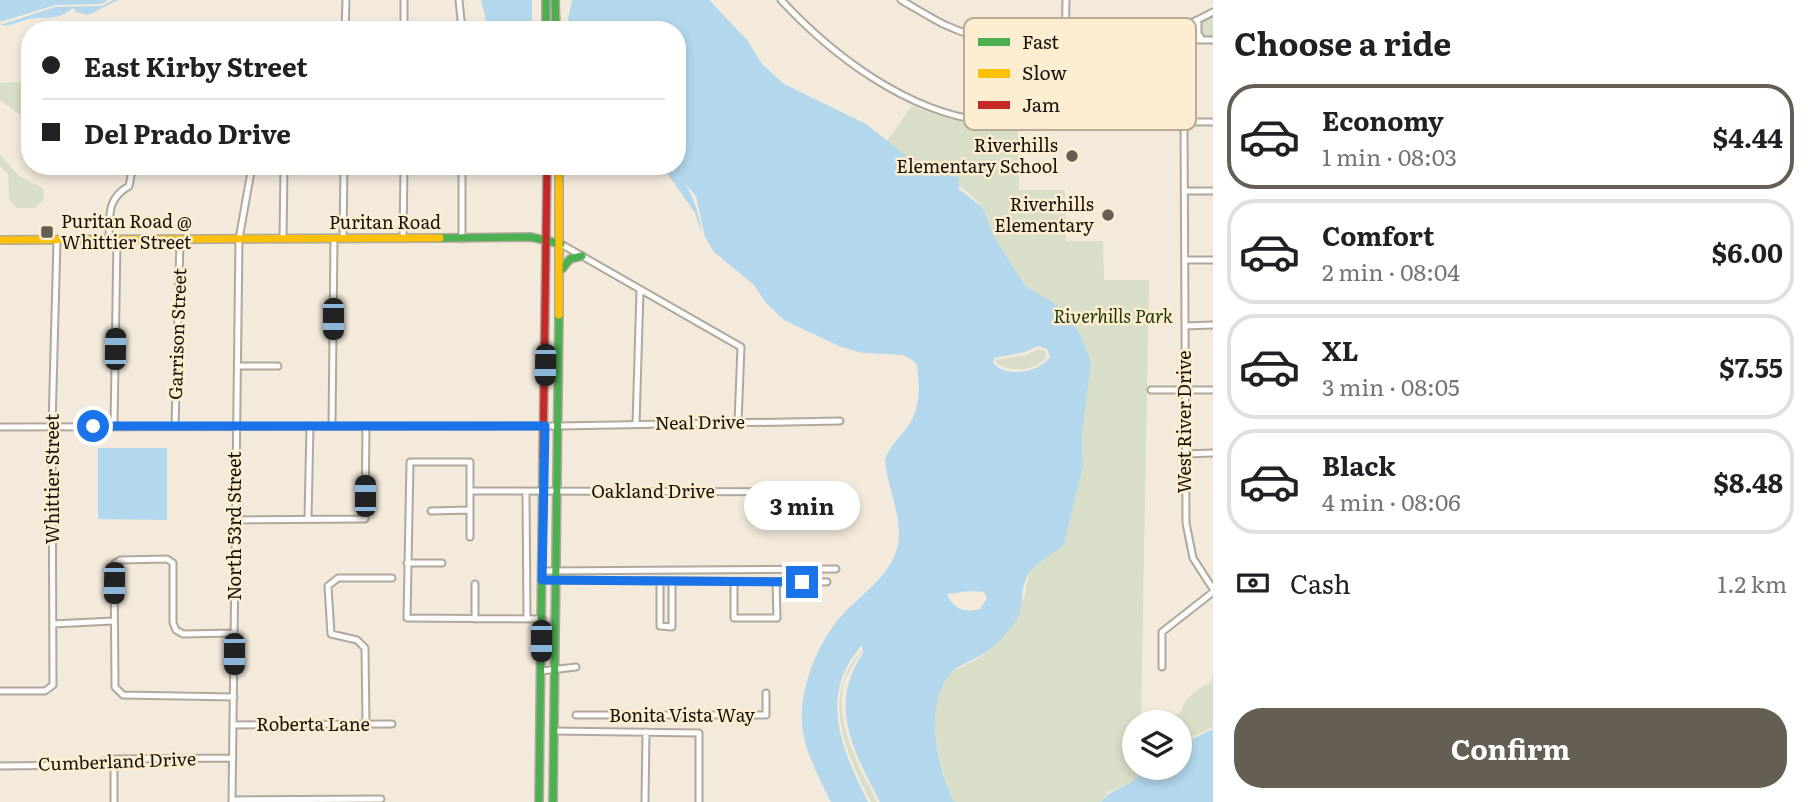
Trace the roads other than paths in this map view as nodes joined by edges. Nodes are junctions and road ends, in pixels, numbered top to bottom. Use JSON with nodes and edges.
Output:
{"nodes":[{"id":1,"x":346,"y":0,"type":"edge"},
{"id":2,"x":404,"y":0,"type":"edge"},
{"id":3,"x":459,"y":0,"type":"edge"},
{"id":4,"x":546,"y":0,"type":"edge"},
{"id":5,"x":555,"y":0,"type":"edge"},
{"id":6,"x":781,"y":0,"type":"edge"},
{"id":7,"x":901,"y":0,"type":"edge"},
{"id":8,"x":1066,"y":0,"type":"edge"},
{"id":9,"x":1213,"y":12,"type":"edge"},
{"id":10,"x":1066,"y":18,"type":"edge"},
{"id":11,"x":1199,"y":20,"type":"junction"},
{"id":12,"x":345,"y":21,"type":"edge"},
{"id":13,"x":404,"y":21,"type":"edge"},
{"id":14,"x":461,"y":21,"type":"edge"},
{"id":15,"x":546,"y":21,"type":"edge"},
{"id":16,"x":556,"y":21,"type":"edge"},
{"id":17,"x":1196,"y":21,"type":"edge"},
{"id":18,"x":964,"y":31,"type":"edge"},
{"id":19,"x":1196,"y":40,"type":"edge"},
{"id":20,"x":1202,"y":40,"type":"junction"},
{"id":21,"x":1213,"y":40,"type":"edge"},
{"id":22,"x":964,"y":119,"type":"edge"},
{"id":23,"x":1184,"y":130,"type":"edge"},
{"id":24,"x":131,"y":175,"type":"edge"},
{"id":25,"x":250,"y":175,"type":"edge"},
{"id":26,"x":284,"y":175,"type":"edge"},
{"id":27,"x":344,"y":175,"type":"edge"},
{"id":28,"x":404,"y":175,"type":"edge"},
{"id":29,"x":462,"y":175,"type":"edge"},
{"id":30,"x":547,"y":175,"type":"edge"},
{"id":31,"x":558,"y":175,"type":"edge"},
{"id":32,"x":1185,"y":191,"type":"junction"},
{"id":33,"x":1213,"y":191,"type":"edge"},
{"id":34,"x":343,"y":238,"type":"junction"},
{"id":35,"x":403,"y":238,"type":"junction"},
{"id":36,"x":239,"y":239,"type":"junction"},
{"id":37,"x":283,"y":239,"type":"junction"},
{"id":38,"x":334,"y":239,"type":"junction"},
{"id":39,"x":462,"y":239,"type":"junction"},
{"id":40,"x":0,"y":240,"type":"edge"},
{"id":41,"x":57,"y":240,"type":"junction"},
{"id":42,"x":113,"y":240,"type":"junction"},
{"id":43,"x":180,"y":240,"type":"junction"},
{"id":44,"x":547,"y":240,"type":"junction"},
{"id":45,"x":561,"y":244,"type":"junction"},
{"id":46,"x":582,"y":256,"type":"junction"},
{"id":47,"x":1185,"y":260,"type":"junction"},
{"id":48,"x":1213,"y":260,"type":"edge"},
{"id":49,"x":561,"y":272,"type":"junction"},
{"id":50,"x":640,"y":290,"type":"junction"},
{"id":51,"x":1213,"y":325,"type":"edge"},
{"id":52,"x":1185,"y":326,"type":"junction"},
{"id":53,"x":545,"y":346,"type":"junction"},
{"id":54,"x":560,"y":346,"type":"junction"},
{"id":55,"x":238,"y":366,"type":"junction"},
{"id":56,"x":278,"y":366,"type":"dead end"},
{"id":57,"x":1151,"y":390,"type":"dead end"},
{"id":58,"x":1213,"y":390,"type":"edge"},
{"id":59,"x":1185,"y":391,"type":"junction"},
{"id":60,"x":840,"y":421,"type":"dead end"},
{"id":61,"x":738,"y":422,"type":"junction"},
{"id":62,"x":636,"y":424,"type":"junction"},
{"id":63,"x":52,"y":426,"type":"junction"},
{"id":64,"x":114,"y":426,"type":"junction"},
{"id":65,"x":310,"y":426,"type":"junction"},
{"id":66,"x":332,"y":426,"type":"junction"},
{"id":67,"x":366,"y":426,"type":"junction"},
{"id":68,"x":545,"y":426,"type":"junction"},
{"id":69,"x":559,"y":426,"type":"junction"},
{"id":70,"x":0,"y":427,"type":"edge"},
{"id":71,"x":175,"y":427,"type":"junction"},
{"id":72,"x":236,"y":428,"type":"junction"},
{"id":73,"x":1213,"y":453,"type":"edge"},
{"id":74,"x":1185,"y":454,"type":"junction"},
{"id":75,"x":470,"y":491,"type":"junction"},
{"id":76,"x":526,"y":492,"type":"junction"},
{"id":77,"x":544,"y":492,"type":"junction"},
{"id":78,"x":558,"y":492,"type":"junction"},
{"id":79,"x":832,"y":492,"type":"dead end"},
{"id":80,"x":470,"y":510,"type":"junction"},
{"id":81,"x":431,"y":511,"type":"dead end"},
{"id":82,"x":308,"y":518,"type":"junction"},
{"id":83,"x":236,"y":520,"type":"junction"},
{"id":84,"x":470,"y":537,"type":"dead end"},
{"id":85,"x":407,"y":563,"type":"junction"},
{"id":86,"x":442,"y":563,"type":"dead end"},
{"id":87,"x":835,"y":569,"type":"dead end"},
{"id":88,"x":543,"y":571,"type":"junction"},
{"id":89,"x":557,"y":571,"type":"junction"},
{"id":90,"x":392,"y":578,"type":"dead end"},
{"id":91,"x":542,"y":580,"type":"junction"},
{"id":92,"x":556,"y":580,"type":"junction"},
{"id":93,"x":660,"y":582,"type":"junction"},
{"id":94,"x":672,"y":582,"type":"junction"},
{"id":95,"x":733,"y":582,"type":"junction"},
{"id":96,"x":776,"y":582,"type":"junction"},
{"id":97,"x":827,"y":582,"type":"dead end"},
{"id":98,"x":475,"y":584,"type":"dead end"},
{"id":99,"x":1213,"y":591,"type":"edge"},
{"id":100,"x":475,"y":619,"type":"junction"},
{"id":101,"x":527,"y":619,"type":"junction"},
{"id":102,"x":542,"y":619,"type":"junction"},
{"id":103,"x":113,"y":621,"type":"junction"},
{"id":104,"x":53,"y":624,"type":"junction"},
{"id":105,"x":234,"y":633,"type":"junction"},
{"id":106,"x":576,"y":667,"type":"dead end"},
{"id":107,"x":1163,"y":667,"type":"dead end"},
{"id":108,"x":556,"y":670,"type":"junction"},
{"id":109,"x":541,"y":671,"type":"junction"},
{"id":110,"x":0,"y":691,"type":"edge"},
{"id":111,"x":766,"y":694,"type":"dead end"},
{"id":112,"x":234,"y":696,"type":"junction"},
{"id":113,"x":576,"y":715,"type":"dead end"},
{"id":114,"x":392,"y":724,"type":"dead end"},
{"id":115,"x":233,"y":725,"type":"junction"},
{"id":116,"x":366,"y":725,"type":"junction"},
{"id":117,"x":554,"y":731,"type":"junction"},
{"id":118,"x":646,"y":732,"type":"junction"},
{"id":119,"x":233,"y":758,"type":"junction"},
{"id":120,"x":114,"y":759,"type":"junction"},
{"id":121,"x":0,"y":766,"type":"edge"},
{"id":122,"x":381,"y":799,"type":"dead end"},
{"id":123,"x":232,"y":801,"type":"edge"},
{"id":124,"x":114,"y":802,"type":"edge"},
{"id":125,"x":539,"y":802,"type":"edge"},
{"id":126,"x":553,"y":802,"type":"edge"},
{"id":127,"x":645,"y":802,"type":"edge"},
{"id":128,"x":699,"y":802,"type":"edge"}],
"edges":[{"from":1,"to":12,"type":"street"},
{"from":2,"to":13,"type":"street"},
{"from":3,"to":14,"type":"street"},
{"from":4,"to":15,"type":"main road"},
{"from":5,"to":16,"type":"main road"},
{"from":6,"to":22,"type":"street"},
{"from":7,"to":18,"type":"street"},
{"from":8,"to":10,"type":"street"},
{"from":9,"to":11,"type":"street"},
{"from":11,"to":17,"type":"street"},
{"from":11,"to":20,"type":"street"},
{"from":19,"to":20,"type":"street"},
{"from":20,"to":21,"type":"street"},
{"from":23,"to":32,"type":"street","name":"West River Drive"},
{"from":24,"to":42,"type":"street"},
{"from":25,"to":36,"type":"street","name":"North 53rd Street"},
{"from":26,"to":37,"type":"street"},
{"from":27,"to":34,"type":"street"},
{"from":28,"to":35,"type":"street"},
{"from":29,"to":39,"type":"street"},
{"from":30,"to":44,"type":"main road"},
{"from":31,"to":45,"type":"main road"},
{"from":32,"to":33,"type":"street"},
{"from":32,"to":47,"type":"street","name":"West River Drive"},
{"from":34,"to":35,"type":"main road","name":"Puritan Road"},
{"from":34,"to":38,"type":"main road","name":"Puritan Road"},
{"from":35,"to":39,"type":"main road","name":"Puritan Road"},
{"from":36,"to":37,"type":"main road","name":"Puritan Road"},
{"from":36,"to":43,"type":"main road","name":"Puritan Road"},
{"from":36,"to":55,"type":"street","name":"North 53rd Street"},
{"from":37,"to":38,"type":"main road","name":"Puritan Road"},
{"from":38,"to":66,"type":"street"},
{"from":39,"to":44,"type":"main road","name":"Puritan Road"},
{"from":40,"to":41,"type":"main road","name":"Puritan Road"},
{"from":41,"to":42,"type":"main road","name":"Puritan Road"},
{"from":41,"to":63,"type":"street","name":"Whittier Street"},
{"from":42,"to":43,"type":"main road","name":"Puritan Road"},
{"from":42,"to":64,"type":"street"},
{"from":43,"to":71,"type":"street","name":"Garrison Street"},
{"from":44,"to":45,"type":"main road","name":"Puritan Road"},
{"from":44,"to":53,"type":"main road"},
{"from":45,"to":46,"type":"street","name":"Puritan Road"},
{"from":45,"to":49,"type":"main road"},
{"from":46,"to":49,"type":"main road"},
{"from":46,"to":50,"type":"street","name":"Puritan Road"},
{"from":47,"to":48,"type":"street"},
{"from":47,"to":52,"type":"street","name":"West River Drive"},
{"from":49,"to":54,"type":"main road"},
{"from":50,"to":61,"type":"street","name":"Puritan Road"},
{"from":50,"to":62,"type":"street"},
{"from":51,"to":52,"type":"street"},
{"from":52,"to":59,"type":"street","name":"West River Drive"},
{"from":53,"to":54,"type":"main road"},
{"from":53,"to":68,"type":"main road"},
{"from":54,"to":69,"type":"main road"},
{"from":55,"to":56,"type":"street"},
{"from":55,"to":72,"type":"street","name":"North 53rd Street"},
{"from":57,"to":59,"type":"street"},
{"from":58,"to":59,"type":"street"},
{"from":59,"to":74,"type":"street","name":"West River Drive"},
{"from":60,"to":61,"type":"street","name":"Neal Drive"},
{"from":61,"to":62,"type":"street","name":"Neal Drive"},
{"from":62,"to":69,"type":"street","name":"Neal Drive"},
{"from":63,"to":64,"type":"street","name":"Neal Drive"},
{"from":63,"to":70,"type":"street","name":"Neal Drive"},
{"from":63,"to":104,"type":"street","name":"Whittier Street"},
{"from":64,"to":71,"type":"street","name":"Neal Drive"},
{"from":65,"to":66,"type":"street","name":"Neal Drive"},
{"from":65,"to":72,"type":"street","name":"Neal Drive"},
{"from":65,"to":82,"type":"street"},
{"from":66,"to":67,"type":"street","name":"Neal Drive"},
{"from":67,"to":68,"type":"street","name":"Neal Drive"},
{"from":67,"to":82,"type":"street"},
{"from":68,"to":69,"type":"street","name":"Neal Drive"},
{"from":68,"to":77,"type":"main road"},
{"from":69,"to":78,"type":"main road"},
{"from":71,"to":72,"type":"street","name":"Neal Drive"},
{"from":72,"to":83,"type":"street","name":"North 53rd Street"},
{"from":73,"to":74,"type":"street"},
{"from":74,"to":99,"type":"street","name":"West River Drive"},
{"from":75,"to":76,"type":"street","name":"Oakland Drive"},
{"from":75,"to":80,"type":"street"},
{"from":75,"to":85,"type":"street"},
{"from":76,"to":77,"type":"street","name":"Oakland Drive"},
{"from":76,"to":101,"type":"street"},
{"from":77,"to":78,"type":"street","name":"Oakland Drive"},
{"from":77,"to":88,"type":"main road"},
{"from":78,"to":79,"type":"street","name":"Oakland Drive"},
{"from":78,"to":89,"type":"main road"},
{"from":80,"to":81,"type":"street"},
{"from":80,"to":84,"type":"street"},
{"from":82,"to":83,"type":"street"},
{"from":83,"to":105,"type":"street","name":"North 53rd Street"},
{"from":85,"to":86,"type":"street"},
{"from":85,"to":100,"type":"street"},
{"from":87,"to":89,"type":"street"},
{"from":88,"to":89,"type":"street"},
{"from":88,"to":91,"type":"main road"},
{"from":89,"to":92,"type":"main road"},
{"from":90,"to":116,"type":"street"},
{"from":91,"to":92,"type":"street"},
{"from":91,"to":102,"type":"main road"},
{"from":92,"to":93,"type":"street"},
{"from":92,"to":108,"type":"main road"},
{"from":93,"to":94,"type":"street"},
{"from":93,"to":94,"type":"street"},
{"from":94,"to":95,"type":"street"},
{"from":95,"to":96,"type":"street"},
{"from":95,"to":96,"type":"street"},
{"from":96,"to":97,"type":"street"},
{"from":98,"to":100,"type":"street"},
{"from":99,"to":107,"type":"street"},
{"from":100,"to":101,"type":"street"},
{"from":101,"to":102,"type":"street"},
{"from":102,"to":109,"type":"main road"},
{"from":103,"to":104,"type":"street"},
{"from":103,"to":105,"type":"street"},
{"from":103,"to":112,"type":"street"},
{"from":104,"to":110,"type":"street","name":"Whittier Street"},
{"from":105,"to":112,"type":"street","name":"North 53rd Street"},
{"from":106,"to":108,"type":"street"},
{"from":108,"to":109,"type":"street"},
{"from":108,"to":117,"type":"main road"},
{"from":109,"to":125,"type":"main road"},
{"from":111,"to":113,"type":"street","name":"Bonita Vista Way"},
{"from":112,"to":115,"type":"street","name":"North 53rd Street"},
{"from":114,"to":116,"type":"street","name":"Roberta Lane"},
{"from":115,"to":116,"type":"street","name":"Roberta Lane"},
{"from":115,"to":119,"type":"street","name":"North 53rd Street"},
{"from":117,"to":118,"type":"street"},
{"from":117,"to":126,"type":"main road"},
{"from":118,"to":127,"type":"street"},
{"from":118,"to":128,"type":"street"},
{"from":119,"to":120,"type":"street","name":"Cumberland Drive"},
{"from":119,"to":123,"type":"street","name":"North 53rd Street"},
{"from":120,"to":121,"type":"street","name":"Cumberland Drive"},
{"from":120,"to":124,"type":"street"},
{"from":122,"to":123,"type":"street"}]}
